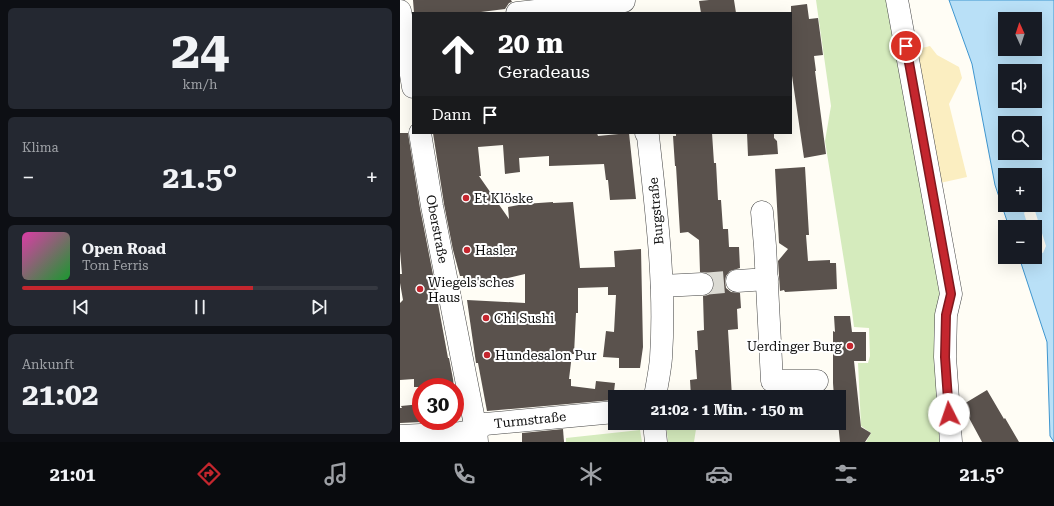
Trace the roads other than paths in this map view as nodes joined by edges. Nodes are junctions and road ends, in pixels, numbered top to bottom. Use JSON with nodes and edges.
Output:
{"nodes":[{"id":1,"x":897,"y":0,"type":"edge"},
{"id":2,"x":624,"y":5,"type":"edge"},
{"id":3,"x":530,"y":12,"type":"edge"},
{"id":4,"x":404,"y":22,"type":"edge"},
{"id":5,"x":412,"y":80,"type":"edge"},
{"id":6,"x":420,"y":134,"type":"edge"},
{"id":7,"x":648,"y":134,"type":"edge"},
{"id":8,"x":762,"y":212,"type":"dead end"},
{"id":9,"x":767,"y":279,"type":"junction"},
{"id":10,"x":737,"y":281,"type":"tunnel mouth"},
{"id":11,"x":702,"y":284,"type":"tunnel mouth"},
{"id":12,"x":662,"y":286,"type":"junction"},
{"id":13,"x":817,"y":381,"type":"dead end"},
{"id":14,"x":656,"y":390,"type":"edge"},
{"id":15,"x":608,"y":413,"type":"edge"},
{"id":16,"x":655,"y":430,"type":"edge"},
{"id":17,"x":400,"y":436,"type":"edge"},
{"id":18,"x":476,"y":436,"type":"edge"},
{"id":19,"x":656,"y":442,"type":"edge"},
{"id":20,"x":951,"y":442,"type":"edge"}],
"edges":[{"from":1,"to":20,"type":"street"},
{"from":2,"to":3,"type":"street"},
{"from":4,"to":5,"type":"street"},
{"from":6,"to":18,"type":"street","name":"Oberstraße"},
{"from":7,"to":12,"type":"street","name":"Burgstraße"},
{"from":8,"to":9,"type":"street"},
{"from":9,"to":10,"type":"street"},
{"from":9,"to":13,"type":"street"},
{"from":11,"to":12,"type":"street"},
{"from":12,"to":14,"type":"street","name":"Burgstraße"},
{"from":15,"to":18,"type":"street","name":"Turmstraße"},
{"from":16,"to":19,"type":"street"},
{"from":17,"to":18,"type":"street","name":"Turmstraße"}]}
